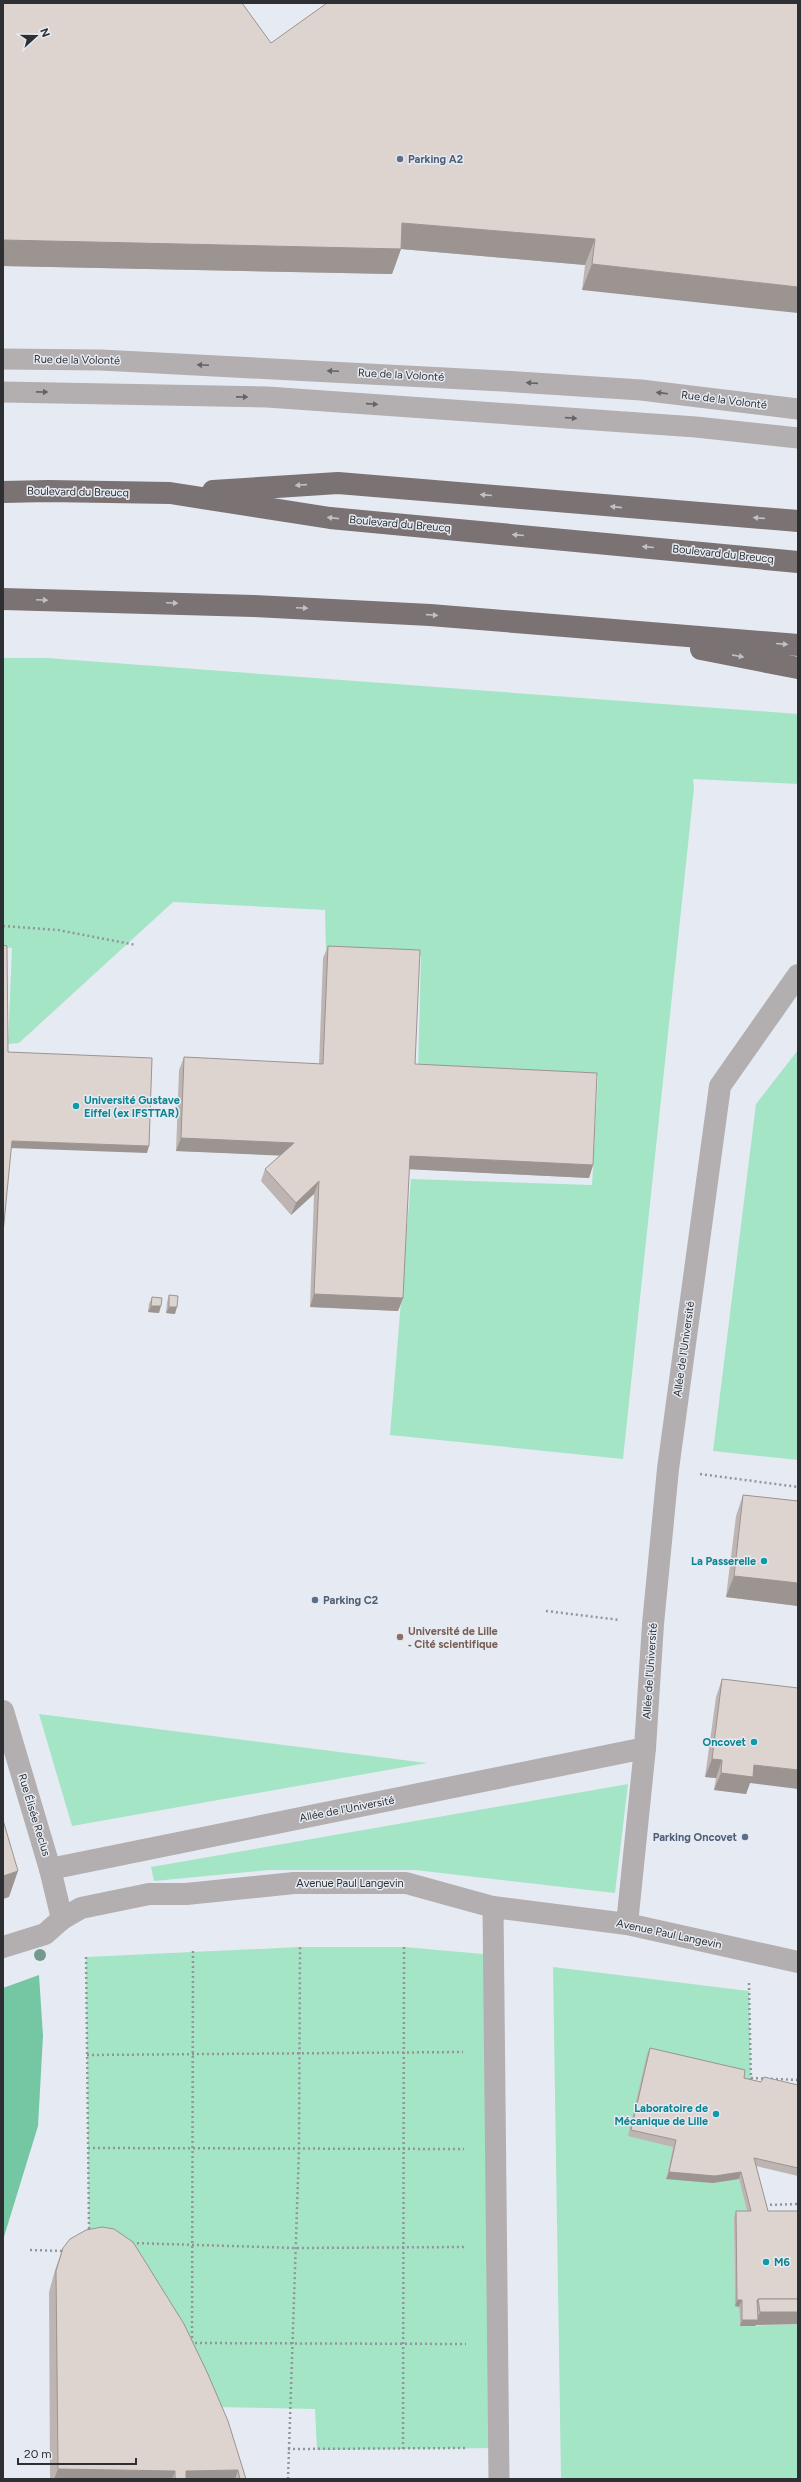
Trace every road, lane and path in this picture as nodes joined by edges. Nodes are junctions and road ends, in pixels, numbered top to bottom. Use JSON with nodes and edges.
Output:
{"nodes":[{"id":1,"x":3,"y":359,"type":"edge"},
{"id":2,"x":3,"y":392,"type":"edge"},
{"id":3,"x":798,"y":409,"type":"edge"},
{"id":4,"x":798,"y":438,"type":"edge"},
{"id":5,"x":3,"y":492,"type":"edge"},
{"id":6,"x":170,"y":494,"type":"junction"},
{"id":7,"x":798,"y":521,"type":"edge"},
{"id":8,"x":798,"y":562,"type":"edge"},
{"id":9,"x":3,"y":599,"type":"edge"},
{"id":10,"x":590,"y":627,"type":"junction"},
{"id":11,"x":798,"y":646,"type":"edge"},
{"id":12,"x":798,"y":668,"type":"edge"},
{"id":13,"x":3,"y":926,"type":"edge"},
{"id":14,"x":136,"y":945,"type":"dead end"},
{"id":15,"x":798,"y":975,"type":"edge"},
{"id":16,"x":668,"y":1469,"type":"junction"},
{"id":17,"x":798,"y":1487,"type":"edge"},
{"id":18,"x":546,"y":1611,"type":"dead end"},
{"id":19,"x":653,"y":1624,"type":"junction"},
{"id":20,"x":3,"y":1711,"type":"edge"},
{"id":21,"x":645,"y":1748,"type":"junction"},
{"id":22,"x":50,"y":1869,"type":"junction"},
{"id":23,"x":493,"y":1907,"type":"junction"},
{"id":24,"x":62,"y":1919,"type":"junction"},
{"id":25,"x":627,"y":1924,"type":"junction"},
{"id":26,"x":3,"y":1947,"type":"edge"},
{"id":27,"x":300,"y":1947,"type":"dead end"},
{"id":28,"x":404,"y":1947,"type":"dead end"},
{"id":29,"x":193,"y":1951,"type":"dead end"},
{"id":30,"x":748,"y":1951,"type":"junction"},
{"id":31,"x":86,"y":1957,"type":"dead end"},
{"id":32,"x":798,"y":1962,"type":"edge"},
{"id":33,"x":404,"y":2052,"type":"junction"},
{"id":34,"x":495,"y":2052,"type":"junction"},
{"id":35,"x":300,"y":2053,"type":"junction"},
{"id":36,"x":193,"y":2054,"type":"junction"},
{"id":37,"x":87,"y":2055,"type":"junction"},
{"id":38,"x":751,"y":2078,"type":"junction"},
{"id":39,"x":798,"y":2080,"type":"edge"},
{"id":40,"x":751,"y":2087,"type":"edge"},
{"id":41,"x":88,"y":2148,"type":"junction"},
{"id":42,"x":192,"y":2149,"type":"junction"},
{"id":43,"x":299,"y":2149,"type":"junction"},
{"id":44,"x":403,"y":2149,"type":"junction"},
{"id":45,"x":496,"y":2150,"type":"junction"},
{"id":46,"x":798,"y":2204,"type":"edge"},
{"id":47,"x":762,"y":2205,"type":"edge"},
{"id":48,"x":89,"y":2234,"type":"edge"},
{"id":49,"x":129,"y":2243,"type":"edge"},
{"id":50,"x":192,"y":2246,"type":"junction"},
{"id":51,"x":497,"y":2247,"type":"junction"},
{"id":52,"x":296,"y":2248,"type":"junction"},
{"id":53,"x":403,"y":2248,"type":"junction"},
{"id":54,"x":30,"y":2250,"type":"dead end"},
{"id":55,"x":67,"y":2251,"type":"edge"},
{"id":56,"x":293,"y":2344,"type":"junction"},
{"id":57,"x":403,"y":2344,"type":"junction"},
{"id":58,"x":498,"y":2344,"type":"junction"},
{"id":59,"x":499,"y":2448,"type":"junction"},
{"id":60,"x":288,"y":2449,"type":"junction"},
{"id":61,"x":403,"y":2449,"type":"junction"},
{"id":62,"x":288,"y":2479,"type":"edge"},
{"id":63,"x":499,"y":2479,"type":"edge"}],
"edges":[{"from":3,"to":1,"type":"lane","name":"Rue de la Volonté","one_way":true},
{"from":2,"to":4,"type":"lane","one_way":true},
{"from":5,"to":6,"type":"highway","name":"Boulevard du Breucq"},
{"from":7,"to":6,"type":"highway","one_way":true},
{"from":8,"to":6,"type":"highway","name":"Boulevard du Breucq","one_way":true},
{"from":9,"to":10,"type":"highway","one_way":true},
{"from":10,"to":11,"type":"highway","one_way":true},
{"from":10,"to":12,"type":"highway","one_way":true},
{"from":13,"to":14,"type":"path"},
{"from":15,"to":16,"type":"street","name":"Allée de l'Université"},
{"from":16,"to":17,"type":"path"},
{"from":16,"to":19,"type":"street","name":"Allée de l'Université"},
{"from":18,"to":19,"type":"path"},
{"from":19,"to":21,"type":"street","name":"Allée de l'Université"},
{"from":20,"to":22,"type":"street","name":"Rue Élisée Reclus"},
{"from":21,"to":22,"type":"street","name":"Allée de l'Université"},
{"from":21,"to":25,"type":"street","name":"Allée de l'Université"},
{"from":22,"to":24,"type":"street","name":"Rue Élisée Reclus"},
{"from":23,"to":24,"type":"street","name":"Avenue Paul Langevin"},
{"from":23,"to":25,"type":"street","name":"Avenue Paul Langevin"},
{"from":23,"to":34,"type":"lane"},
{"from":24,"to":26,"type":"street","name":"Avenue Paul Langevin"},
{"from":25,"to":30,"type":"street","name":"Avenue Paul Langevin"},
{"from":27,"to":35,"type":"path"},
{"from":28,"to":33,"type":"path"},
{"from":29,"to":36,"type":"path"},
{"from":30,"to":32,"type":"street","name":"Avenue Paul Langevin"},
{"from":30,"to":38,"type":"path"},
{"from":31,"to":37,"type":"path"},
{"from":33,"to":34,"type":"path"},
{"from":33,"to":35,"type":"path"},
{"from":33,"to":44,"type":"path"},
{"from":34,"to":45,"type":"lane"},
{"from":35,"to":36,"type":"path"},
{"from":35,"to":43,"type":"path"},
{"from":36,"to":37,"type":"path"},
{"from":36,"to":42,"type":"path"},
{"from":37,"to":41,"type":"path"},
{"from":38,"to":39,"type":"path"},
{"from":38,"to":40,"type":"path"},
{"from":41,"to":42,"type":"path"},
{"from":41,"to":48,"type":"path"},
{"from":42,"to":43,"type":"path"},
{"from":42,"to":50,"type":"path"},
{"from":43,"to":44,"type":"path"},
{"from":43,"to":52,"type":"path"},
{"from":44,"to":45,"type":"path"},
{"from":44,"to":53,"type":"path"},
{"from":45,"to":51,"type":"lane"},
{"from":46,"to":47,"type":"path"},
{"from":49,"to":50,"type":"path"},
{"from":50,"to":52,"type":"path"},
{"from":50,"to":56,"type":"path"},
{"from":51,"to":53,"type":"path"},
{"from":51,"to":58,"type":"lane"},
{"from":52,"to":53,"type":"path"},
{"from":52,"to":56,"type":"path"},
{"from":53,"to":57,"type":"path"},
{"from":54,"to":55,"type":"path"},
{"from":56,"to":57,"type":"path"},
{"from":56,"to":60,"type":"path"},
{"from":57,"to":58,"type":"path"},
{"from":57,"to":61,"type":"path"},
{"from":58,"to":59,"type":"lane"},
{"from":59,"to":61,"type":"path"},
{"from":59,"to":63,"type":"lane"},
{"from":60,"to":61,"type":"path"},
{"from":60,"to":62,"type":"path"}]}
